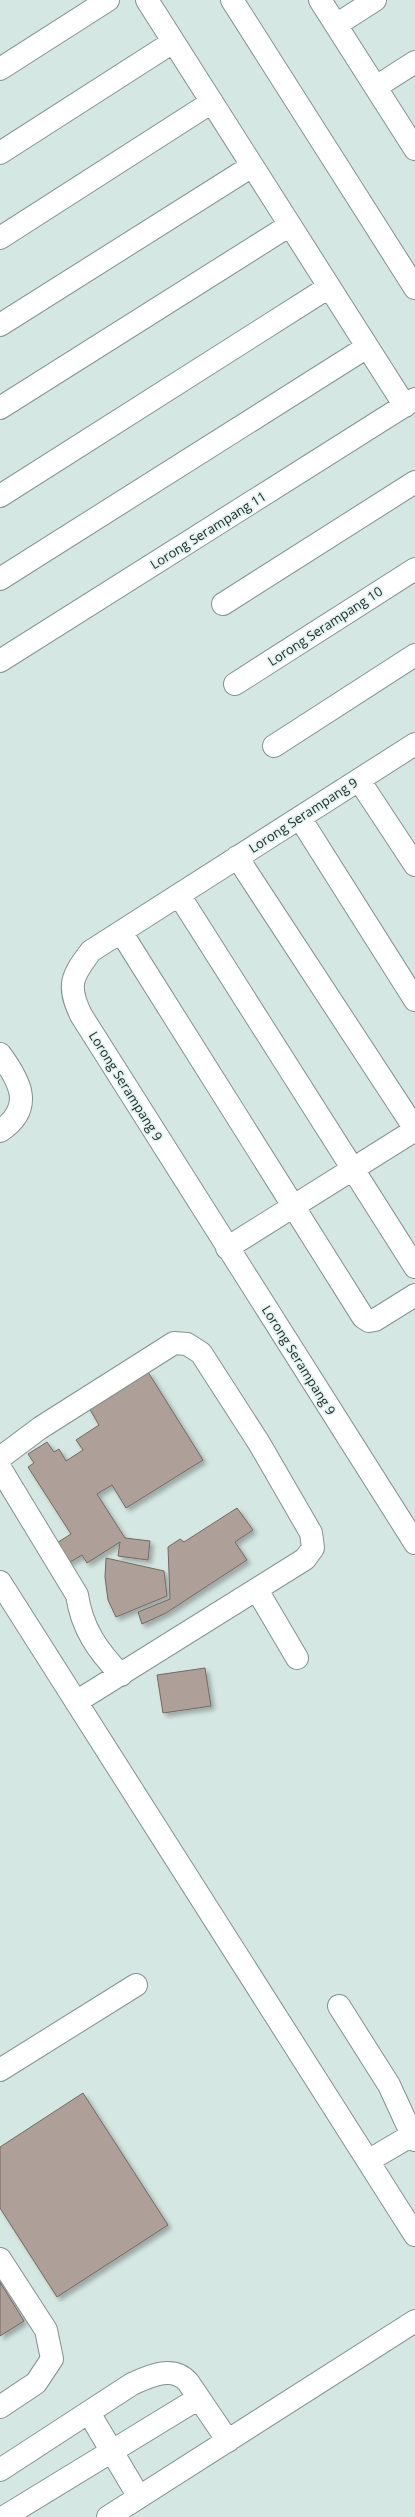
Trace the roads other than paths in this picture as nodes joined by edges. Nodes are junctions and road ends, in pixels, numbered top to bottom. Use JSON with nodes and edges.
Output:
{"nodes":[{"id":1,"x":108,"y":0,"type":"edge"},
{"id":2,"x":146,"y":0,"type":"edge"},
{"id":3,"x":232,"y":0,"type":"edge"},
{"id":4,"x":320,"y":0,"type":"edge"},
{"id":5,"x":375,"y":0,"type":"edge"},
{"id":6,"x":336,"y":25,"type":"junction"},
{"id":7,"x":173,"y":42,"type":"junction"},
{"id":8,"x":415,"y":62,"type":"edge"},
{"id":9,"x":0,"y":69,"type":"edge"},
{"id":10,"x":376,"y":87,"type":"junction"},
{"id":11,"x":212,"y":102,"type":"junction"},
{"id":12,"x":414,"y":146,"type":"edge"},
{"id":13,"x":0,"y":154,"type":"edge"},
{"id":14,"x":252,"y":166,"type":"junction"},
{"id":15,"x":290,"y":225,"type":"junction"},
{"id":16,"x":0,"y":238,"type":"edge"},
{"id":17,"x":329,"y":287,"type":"junction"},
{"id":18,"x":415,"y":288,"type":"edge"},
{"id":19,"x":0,"y":325,"type":"edge"},
{"id":20,"x":368,"y":347,"type":"junction"},
{"id":21,"x":410,"y":403,"type":"edge"},
{"id":22,"x":0,"y":408,"type":"edge"},
{"id":23,"x":415,"y":482,"type":"edge"},
{"id":24,"x":0,"y":496,"type":"edge"},
{"id":25,"x":415,"y":569,"type":"edge"},
{"id":26,"x":0,"y":579,"type":"edge"},
{"id":27,"x":223,"y":604,"type":"dead end"},
{"id":28,"x":415,"y":655,"type":"edge"},
{"id":29,"x":0,"y":661,"type":"edge"},
{"id":30,"x":235,"y":684,"type":"dead end"},
{"id":31,"x":415,"y":744,"type":"edge"},
{"id":32,"x":274,"y":746,"type":"dead end"},
{"id":33,"x":359,"y":780,"type":"junction"},
{"id":34,"x":300,"y":818,"type":"junction"},
{"id":35,"x":238,"y":857,"type":"junction"},
{"id":36,"x":415,"y":865,"type":"edge"},
{"id":37,"x":179,"y":895,"type":"junction"},
{"id":38,"x":121,"y":932,"type":"junction"},
{"id":39,"x":415,"y":1000,"type":"edge"},
{"id":40,"x":0,"y":1054,"type":"edge"},
{"id":41,"x":415,"y":1129,"type":"edge"},
{"id":42,"x":0,"y":1131,"type":"edge"},
{"id":43,"x":353,"y":1168,"type":"junction"},
{"id":44,"x":293,"y":1207,"type":"junction"},
{"id":45,"x":227,"y":1248,"type":"junction"},
{"id":46,"x":415,"y":1267,"type":"edge"},
{"id":47,"x":415,"y":1295,"type":"edge"},
{"id":48,"x":0,"y":1458,"type":"edge"},
{"id":49,"x":0,"y":1468,"type":"edge"},
{"id":50,"x":409,"y":1521,"type":"edge"},
{"id":51,"x":415,"y":1543,"type":"edge"},
{"id":52,"x":0,"y":1582,"type":"edge"},
{"id":53,"x":257,"y":1590,"type":"junction"},
{"id":54,"x":297,"y":1658,"type":"dead end"},
{"id":55,"x":121,"y":1675,"type":"junction"},
{"id":56,"x":76,"y":1702,"type":"junction"},
{"id":57,"x":136,"y":1985,"type":"dead end"},
{"id":58,"x":339,"y":2006,"type":"dead end"},
{"id":59,"x":0,"y":2070,"type":"edge"},
{"id":60,"x":413,"y":2137,"type":"edge"},
{"id":61,"x":368,"y":2161,"type":"junction"},
{"id":62,"x":415,"y":2235,"type":"edge"},
{"id":63,"x":0,"y":2259,"type":"edge"},
{"id":64,"x":415,"y":2321,"type":"edge"},
{"id":65,"x":199,"y":2398,"type":"junction"},
{"id":66,"x":0,"y":2407,"type":"edge"},
{"id":67,"x":89,"y":2412,"type":"junction"},
{"id":68,"x":228,"y":2440,"type":"junction"},
{"id":69,"x":113,"y":2451,"type":"junction"},
{"id":70,"x":0,"y":2470,"type":"edge"},
{"id":71,"x":139,"y":2498,"type":"junction"},
{"id":72,"x":4,"y":2517,"type":"edge"},
{"id":73,"x":108,"y":2517,"type":"edge"}],
"edges":[{"from":1,"to":9,"type":"street"},
{"from":2,"to":7,"type":"street"},
{"from":3,"to":18,"type":"street"},
{"from":4,"to":6,"type":"street"},
{"from":5,"to":6,"type":"street"},
{"from":6,"to":10,"type":"street"},
{"from":7,"to":11,"type":"street"},
{"from":7,"to":13,"type":"street"},
{"from":8,"to":10,"type":"street"},
{"from":10,"to":12,"type":"street"},
{"from":11,"to":14,"type":"street"},
{"from":11,"to":16,"type":"street"},
{"from":14,"to":15,"type":"street"},
{"from":14,"to":19,"type":"street"},
{"from":15,"to":17,"type":"street"},
{"from":15,"to":22,"type":"street"},
{"from":17,"to":20,"type":"street"},
{"from":17,"to":24,"type":"street"},
{"from":20,"to":21,"type":"street"},
{"from":20,"to":26,"type":"street"},
{"from":21,"to":29,"type":"street","name":"Lorong Serampang 11"},
{"from":23,"to":27,"type":"street"},
{"from":25,"to":30,"type":"street","name":"Lorong Serampang 10"},
{"from":28,"to":32,"type":"street"},
{"from":31,"to":33,"type":"street","name":"Lorong Serampang 9"},
{"from":33,"to":34,"type":"street","name":"Lorong Serampang 9"},
{"from":33,"to":36,"type":"street"},
{"from":34,"to":35,"type":"street","name":"Lorong Serampang 9"},
{"from":34,"to":39,"type":"street"},
{"from":35,"to":37,"type":"street","name":"Lorong Serampang 9"},
{"from":35,"to":41,"type":"street"},
{"from":37,"to":38,"type":"street","name":"Lorong Serampang 9"},
{"from":37,"to":43,"type":"street"},
{"from":38,"to":44,"type":"street"},
{"from":38,"to":45,"type":"street","name":"Lorong Serampang 9"},
{"from":40,"to":42,"type":"street"},
{"from":41,"to":43,"type":"street"},
{"from":43,"to":44,"type":"street"},
{"from":43,"to":46,"type":"street"},
{"from":44,"to":45,"type":"street"},
{"from":44,"to":47,"type":"street"},
{"from":45,"to":50,"type":"street","name":"Lorong Serampang 9"},
{"from":48,"to":53,"type":"street"},
{"from":49,"to":55,"type":"street"},
{"from":50,"to":51,"type":"street","name":"Lorong Serampang 9"},
{"from":52,"to":56,"type":"street"},
{"from":53,"to":54,"type":"street"},
{"from":53,"to":55,"type":"street"},
{"from":55,"to":56,"type":"street"},
{"from":56,"to":61,"type":"street"},
{"from":57,"to":59,"type":"street"},
{"from":58,"to":60,"type":"street"},
{"from":60,"to":61,"type":"street"},
{"from":61,"to":62,"type":"street"},
{"from":63,"to":66,"type":"street"},
{"from":64,"to":68,"type":"street"},
{"from":65,"to":67,"type":"street"},
{"from":65,"to":68,"type":"street"},
{"from":65,"to":69,"type":"street"},
{"from":67,"to":69,"type":"street"},
{"from":67,"to":70,"type":"street"},
{"from":68,"to":71,"type":"street"},
{"from":69,"to":71,"type":"street"},
{"from":69,"to":72,"type":"street"},
{"from":71,"to":73,"type":"street"}]}
